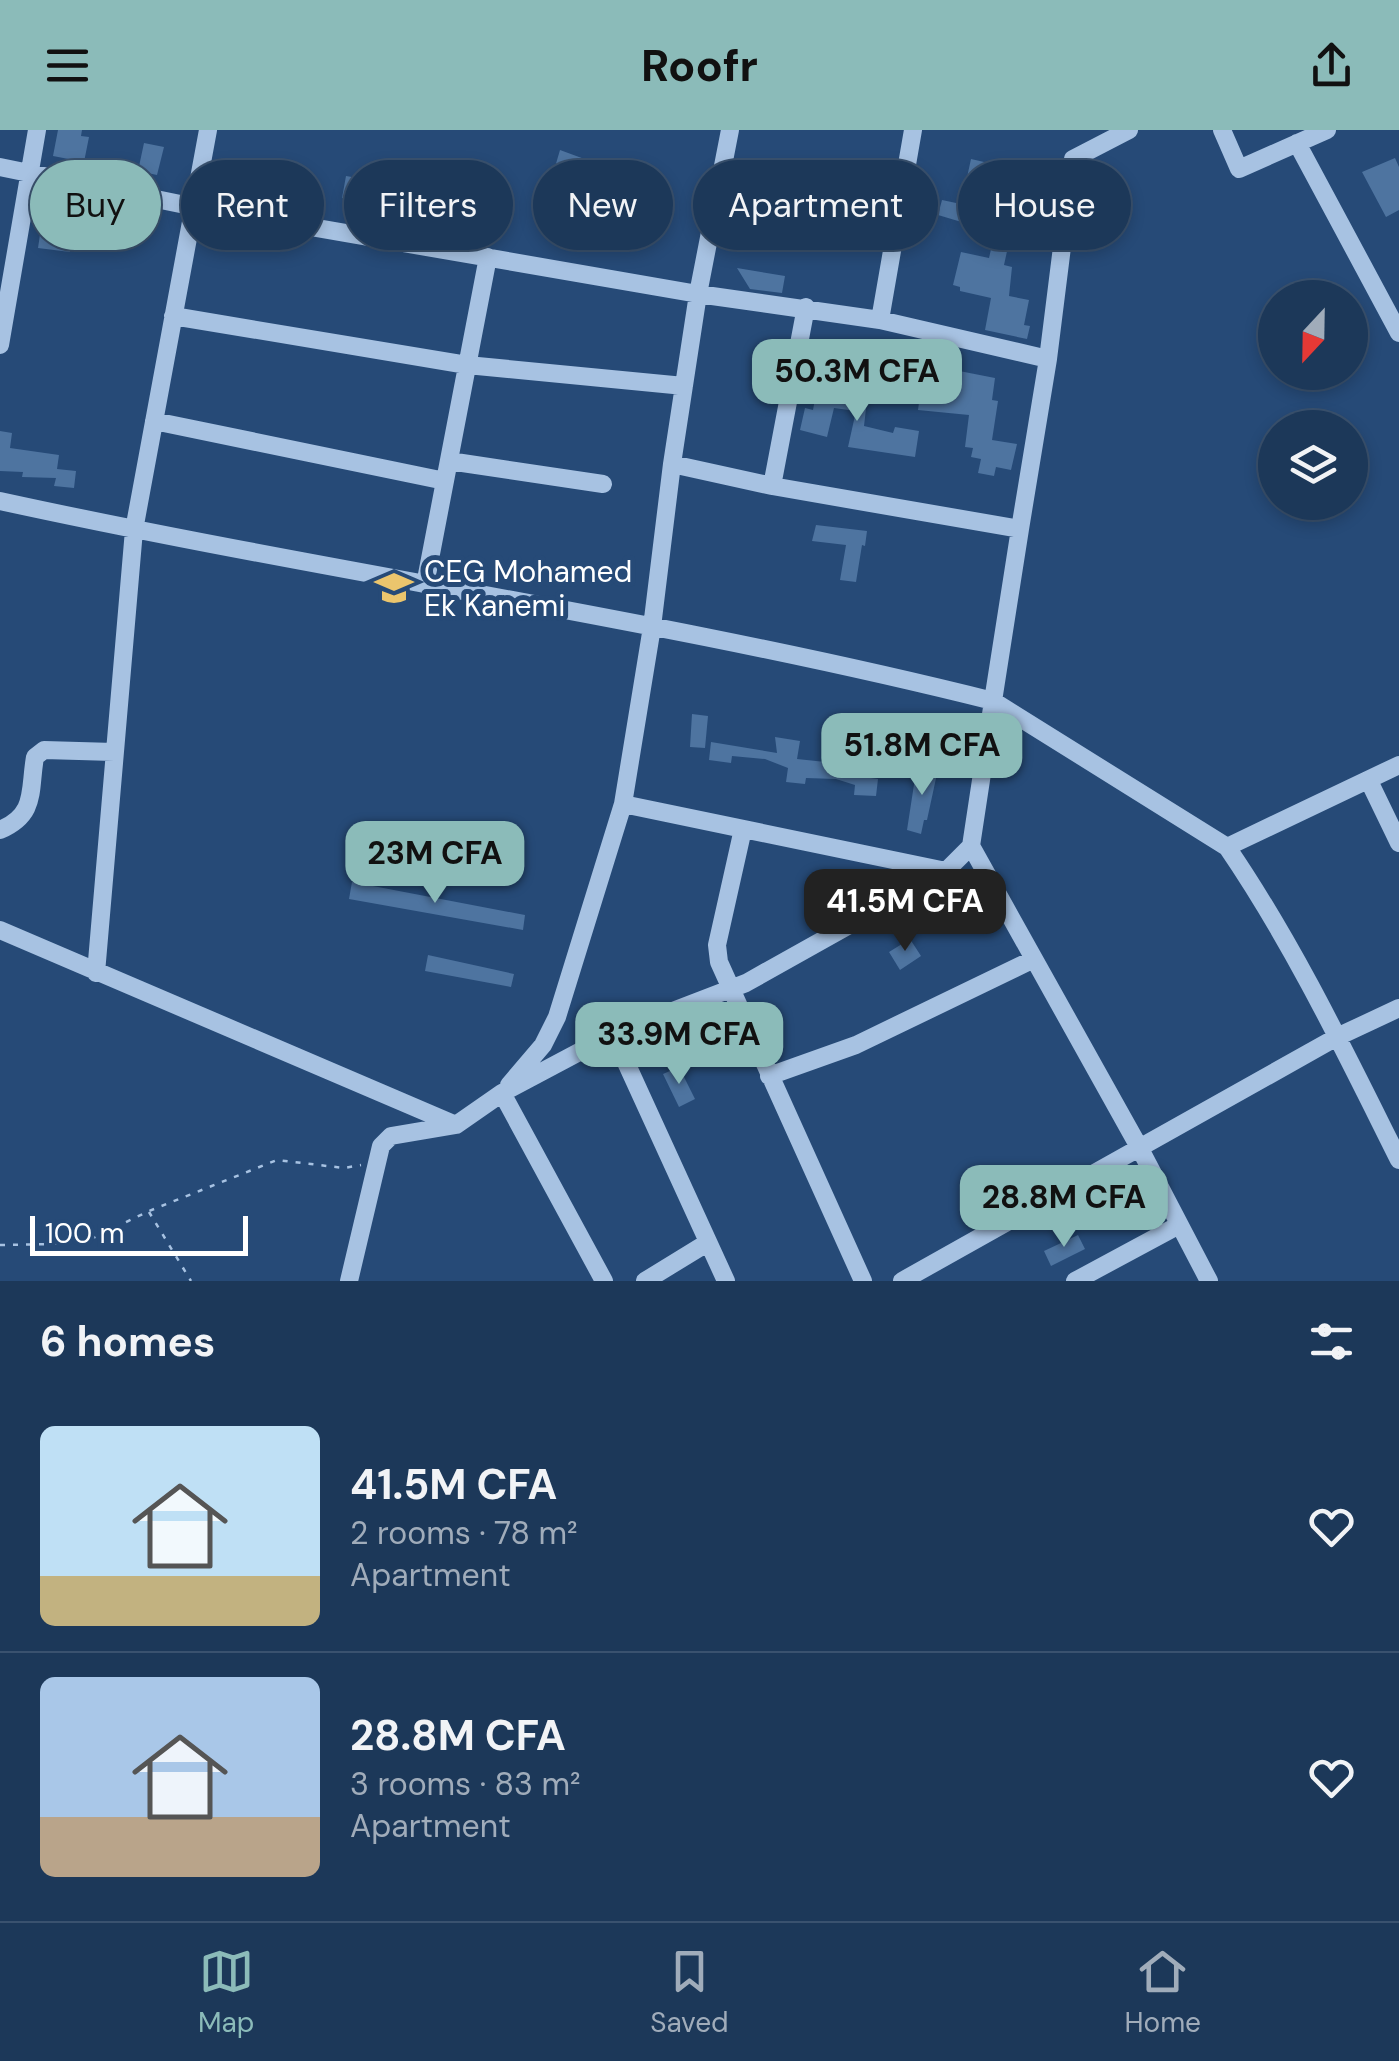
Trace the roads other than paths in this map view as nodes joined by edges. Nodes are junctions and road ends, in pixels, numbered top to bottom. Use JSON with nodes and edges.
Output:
{"nodes":[{"id":1,"x":37,"y":130,"type":"edge"},
{"id":2,"x":208,"y":130,"type":"edge"},
{"id":3,"x":730,"y":130,"type":"edge"},
{"id":4,"x":913,"y":130,"type":"edge"},
{"id":5,"x":1129,"y":130,"type":"edge"},
{"id":6,"x":1222,"y":130,"type":"edge"},
{"id":7,"x":1326,"y":130,"type":"edge"},
{"id":8,"x":1297,"y":144,"type":"junction"},
{"id":9,"x":203,"y":160,"type":"edge"},
{"id":10,"x":0,"y":167,"type":"edge"},
{"id":11,"x":29,"y":174,"type":"junction"},
{"id":12,"x":181,"y":204,"type":"edge"},
{"id":13,"x":324,"y":229,"type":"edge"},
{"id":14,"x":187,"y":250,"type":"edge"},
{"id":15,"x":488,"y":258,"type":"junction"},
{"id":16,"x":698,"y":294,"type":"junction"},
{"id":17,"x":806,"y":307,"type":"junction"},
{"id":18,"x":173,"y":316,"type":"junction"},
{"id":19,"x":880,"y":320,"type":"junction"},
{"id":20,"x":1399,"y":333,"type":"edge"},
{"id":21,"x":0,"y":344,"type":"edge"},
{"id":22,"x":1048,"y":359,"type":"junction"},
{"id":23,"x":467,"y":365,"type":"junction"},
{"id":24,"x":684,"y":386,"type":"junction"},
{"id":25,"x":154,"y":420,"type":"junction"},
{"id":26,"x":449,"y":461,"type":"junction"},
{"id":27,"x":672,"y":464,"type":"junction"},
{"id":28,"x":445,"y":481,"type":"junction"},
{"id":29,"x":603,"y":484,"type":"dead end"},
{"id":30,"x":772,"y":486,"type":"junction"},
{"id":31,"x":0,"y":500,"type":"edge"},
{"id":32,"x":1020,"y":529,"type":"junction"},
{"id":33,"x":134,"y":530,"type":"junction"},
{"id":34,"x":425,"y":585,"type":"junction"},
{"id":35,"x":652,"y":627,"type":"junction"},
{"id":36,"x":993,"y":700,"type":"junction"},
{"id":37,"x":114,"y":752,"type":"junction"},
{"id":38,"x":1399,"y":766,"type":"edge"},
{"id":39,"x":1369,"y":781,"type":"junction"},
{"id":40,"x":622,"y":804,"type":"junction"},
{"id":41,"x":743,"y":829,"type":"junction"},
{"id":42,"x":0,"y":830,"type":"edge"},
{"id":43,"x":1399,"y":843,"type":"edge"},
{"id":44,"x":971,"y":846,"type":"junction"},
{"id":45,"x":1227,"y":847,"type":"junction"},
{"id":46,"x":946,"y":872,"type":"junction"},
{"id":47,"x":0,"y":930,"type":"edge"},
{"id":48,"x":1032,"y":960,"type":"junction"},
{"id":49,"x":96,"y":973,"type":"junction"},
{"id":50,"x":729,"y":990,"type":"junction"},
{"id":51,"x":1399,"y":1008,"type":"edge"},
{"id":52,"x":614,"y":1034,"type":"junction"},
{"id":53,"x":1337,"y":1037,"type":"junction"},
{"id":54,"x":768,"y":1076,"type":"junction"},
{"id":55,"x":502,"y":1093,"type":"junction"},
{"id":56,"x":456,"y":1125,"type":"junction"},
{"id":57,"x":1139,"y":1147,"type":"junction"},
{"id":58,"x":1399,"y":1160,"type":"edge"},
{"id":59,"x":1179,"y":1225,"type":"junction"},
{"id":60,"x":707,"y":1244,"type":"junction"},
{"id":61,"x":349,"y":1281,"type":"edge"},
{"id":62,"x":604,"y":1281,"type":"edge"},
{"id":63,"x":645,"y":1281,"type":"edge"},
{"id":64,"x":726,"y":1281,"type":"edge"},
{"id":65,"x":863,"y":1281,"type":"edge"},
{"id":66,"x":902,"y":1281,"type":"edge"},
{"id":67,"x":1075,"y":1281,"type":"edge"},
{"id":68,"x":1209,"y":1281,"type":"edge"}],
"edges":[{"from":1,"to":11,"type":"street"},
{"from":2,"to":9,"type":"street"},
{"from":3,"to":16,"type":"street"},
{"from":4,"to":19,"type":"street"},
{"from":5,"to":22,"type":"street"},
{"from":6,"to":8,"type":"street"},
{"from":7,"to":8,"type":"street"},
{"from":8,"to":20,"type":"street"},
{"from":10,"to":11,"type":"street"},
{"from":11,"to":12,"type":"street"},
{"from":11,"to":21,"type":"street"},
{"from":13,"to":15,"type":"street"},
{"from":14,"to":18,"type":"street"},
{"from":15,"to":16,"type":"street"},
{"from":15,"to":23,"type":"street"},
{"from":16,"to":17,"type":"street"},
{"from":16,"to":24,"type":"street"},
{"from":17,"to":19,"type":"street"},
{"from":17,"to":30,"type":"street"},
{"from":18,"to":23,"type":"street"},
{"from":18,"to":25,"type":"street"},
{"from":19,"to":22,"type":"street"},
{"from":22,"to":32,"type":"street"},
{"from":23,"to":24,"type":"street"},
{"from":23,"to":26,"type":"street"},
{"from":24,"to":27,"type":"street"},
{"from":25,"to":28,"type":"street"},
{"from":25,"to":33,"type":"street"},
{"from":26,"to":28,"type":"street"},
{"from":26,"to":29,"type":"street"},
{"from":27,"to":30,"type":"street"},
{"from":27,"to":35,"type":"street"},
{"from":28,"to":34,"type":"street"},
{"from":30,"to":32,"type":"street"},
{"from":31,"to":33,"type":"street"},
{"from":32,"to":36,"type":"street"},
{"from":33,"to":34,"type":"street"},
{"from":33,"to":37,"type":"street"},
{"from":34,"to":35,"type":"street"},
{"from":35,"to":36,"type":"street"},
{"from":35,"to":40,"type":"street"},
{"from":36,"to":44,"type":"street"},
{"from":36,"to":45,"type":"street"},
{"from":37,"to":42,"type":"street"},
{"from":37,"to":49,"type":"street"},
{"from":38,"to":39,"type":"street"},
{"from":39,"to":43,"type":"street"},
{"from":39,"to":45,"type":"street"},
{"from":40,"to":41,"type":"street"},
{"from":40,"to":55,"type":"street"},
{"from":41,"to":46,"type":"street"},
{"from":41,"to":50,"type":"street"},
{"from":44,"to":46,"type":"street"},
{"from":44,"to":48,"type":"street"},
{"from":45,"to":53,"type":"street"},
{"from":46,"to":50,"type":"street"},
{"from":47,"to":49,"type":"street"},
{"from":48,"to":54,"type":"street"},
{"from":48,"to":57,"type":"street"},
{"from":49,"to":56,"type":"street"},
{"from":50,"to":52,"type":"street"},
{"from":50,"to":54,"type":"street"},
{"from":51,"to":53,"type":"street"},
{"from":52,"to":55,"type":"street"},
{"from":52,"to":60,"type":"street"},
{"from":53,"to":57,"type":"street"},
{"from":53,"to":58,"type":"street"},
{"from":54,"to":65,"type":"street"},
{"from":55,"to":56,"type":"street"},
{"from":55,"to":62,"type":"street"},
{"from":56,"to":61,"type":"street"},
{"from":57,"to":59,"type":"street"},
{"from":57,"to":66,"type":"street"},
{"from":59,"to":67,"type":"street"},
{"from":59,"to":68,"type":"street"},
{"from":60,"to":63,"type":"street"},
{"from":60,"to":64,"type":"street"}]}
